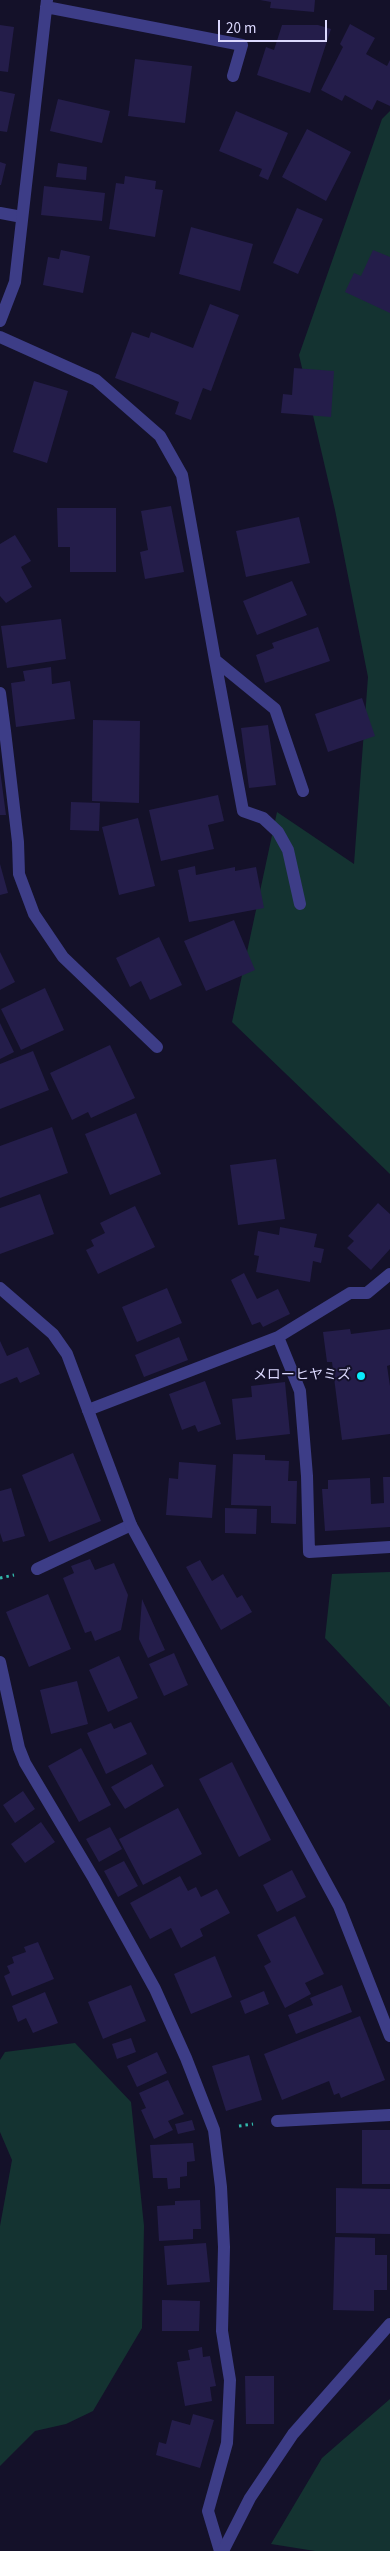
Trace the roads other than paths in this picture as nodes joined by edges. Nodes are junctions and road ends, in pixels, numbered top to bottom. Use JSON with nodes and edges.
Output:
{"nodes":[{"id":1,"x":46,"y":3,"type":"edge"},
{"id":2,"x":233,"y":76,"type":"dead end"},
{"id":3,"x":0,"y":213,"type":"edge"},
{"id":4,"x":22,"y":217,"type":"junction"},
{"id":5,"x":0,"y":321,"type":"edge"},
{"id":6,"x":0,"y":337,"type":"edge"},
{"id":7,"x":216,"y":660,"type":"junction"},
{"id":8,"x":0,"y":693,"type":"edge"},
{"id":9,"x":2,"y":731,"type":"edge"},
{"id":10,"x":303,"y":791,"type":"dead end"},
{"id":11,"x":300,"y":904,"type":"dead end"},
{"id":12,"x":158,"y":1047,"type":"dead end"},
{"id":13,"x":390,"y":1274,"type":"edge"},
{"id":14,"x":0,"y":1288,"type":"edge"},
{"id":15,"x":278,"y":1337,"type":"junction"},
{"id":16,"x":88,"y":1410,"type":"junction"},
{"id":17,"x":131,"y":1525,"type":"junction"},
{"id":18,"x":390,"y":1547,"type":"edge"},
{"id":19,"x":37,"y":1569,"type":"dead end"},
{"id":20,"x":0,"y":1662,"type":"edge"},
{"id":21,"x":390,"y":2036,"type":"edge"},
{"id":22,"x":390,"y":2115,"type":"edge"},
{"id":23,"x":277,"y":2121,"type":"road end"},
{"id":24,"x":390,"y":2324,"type":"edge"},
{"id":25,"x":222,"y":2551,"type":"edge"}],
"edges":[{"from":1,"to":2,"type":"street"},
{"from":1,"to":4,"type":"street"},
{"from":3,"to":4,"type":"street"},
{"from":4,"to":5,"type":"street"},
{"from":6,"to":7,"type":"street"},
{"from":7,"to":10,"type":"street"},
{"from":7,"to":11,"type":"street"},
{"from":8,"to":9,"type":"street"},
{"from":9,"to":12,"type":"street"},
{"from":13,"to":15,"type":"street"},
{"from":14,"to":16,"type":"street"},
{"from":15,"to":16,"type":"street"},
{"from":15,"to":18,"type":"street"},
{"from":16,"to":17,"type":"street"},
{"from":17,"to":19,"type":"street"},
{"from":17,"to":21,"type":"street"},
{"from":20,"to":25,"type":"street"},
{"from":22,"to":23,"type":"street"},
{"from":24,"to":25,"type":"street"}]}
